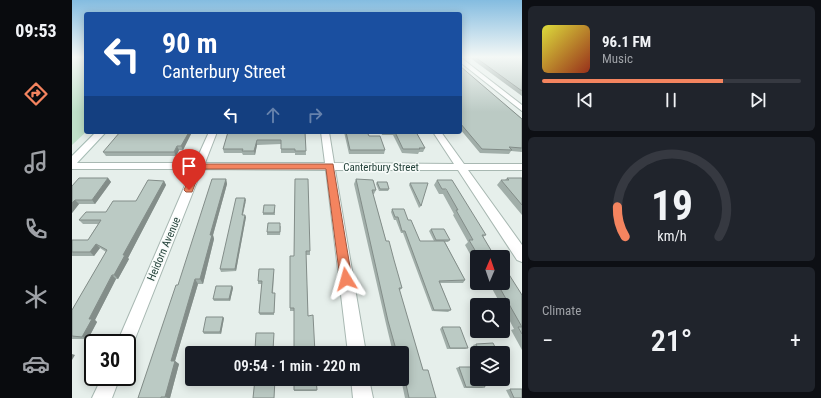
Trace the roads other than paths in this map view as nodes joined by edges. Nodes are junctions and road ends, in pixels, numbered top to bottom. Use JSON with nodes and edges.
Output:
{"nodes":[{"id":1,"x":481,"y":76,"type":"edge"},
{"id":2,"x":522,"y":109,"type":"edge"},
{"id":3,"x":99,"y":134,"type":"edge"},
{"id":4,"x":212,"y":134,"type":"edge"},
{"id":5,"x":325,"y":134,"type":"edge"},
{"id":6,"x":438,"y":134,"type":"edge"},
{"id":7,"x":72,"y":162,"type":"edge"},
{"id":8,"x":72,"y":166,"type":"edge"},
{"id":9,"x":330,"y":166,"type":"junction"},
{"id":10,"x":198,"y":167,"type":"junction"},
{"id":11,"x":461,"y":167,"type":"junction"},
{"id":12,"x":522,"y":167,"type":"edge"},
{"id":13,"x":522,"y":256,"type":"edge"},
{"id":14,"x":129,"y":334,"type":"edge"},
{"id":15,"x":355,"y":346,"type":"edge"},
{"id":16,"x":107,"y":386,"type":"edge"},
{"id":17,"x":361,"y":386,"type":"edge"},
{"id":18,"x":102,"y":398,"type":"edge"},
{"id":19,"x":363,"y":398,"type":"edge"}],
"edges":[{"from":1,"to":2,"type":"street"},
{"from":3,"to":7,"type":"main road"},
{"from":4,"to":10,"type":"street","name":"Heidorn Avenue"},
{"from":5,"to":9,"type":"street"},
{"from":6,"to":11,"type":"street"},
{"from":8,"to":10,"type":"street","name":"Canterbury Street"},
{"from":9,"to":10,"type":"street","name":"Canterbury Street"},
{"from":9,"to":11,"type":"street","name":"Canterbury Street"},
{"from":9,"to":15,"type":"street"},
{"from":10,"to":14,"type":"street","name":"Heidorn Avenue"},
{"from":11,"to":12,"type":"street","name":"Canterbury Street"},
{"from":11,"to":13,"type":"street"},
{"from":16,"to":18,"type":"street"},
{"from":17,"to":19,"type":"street"}]}
